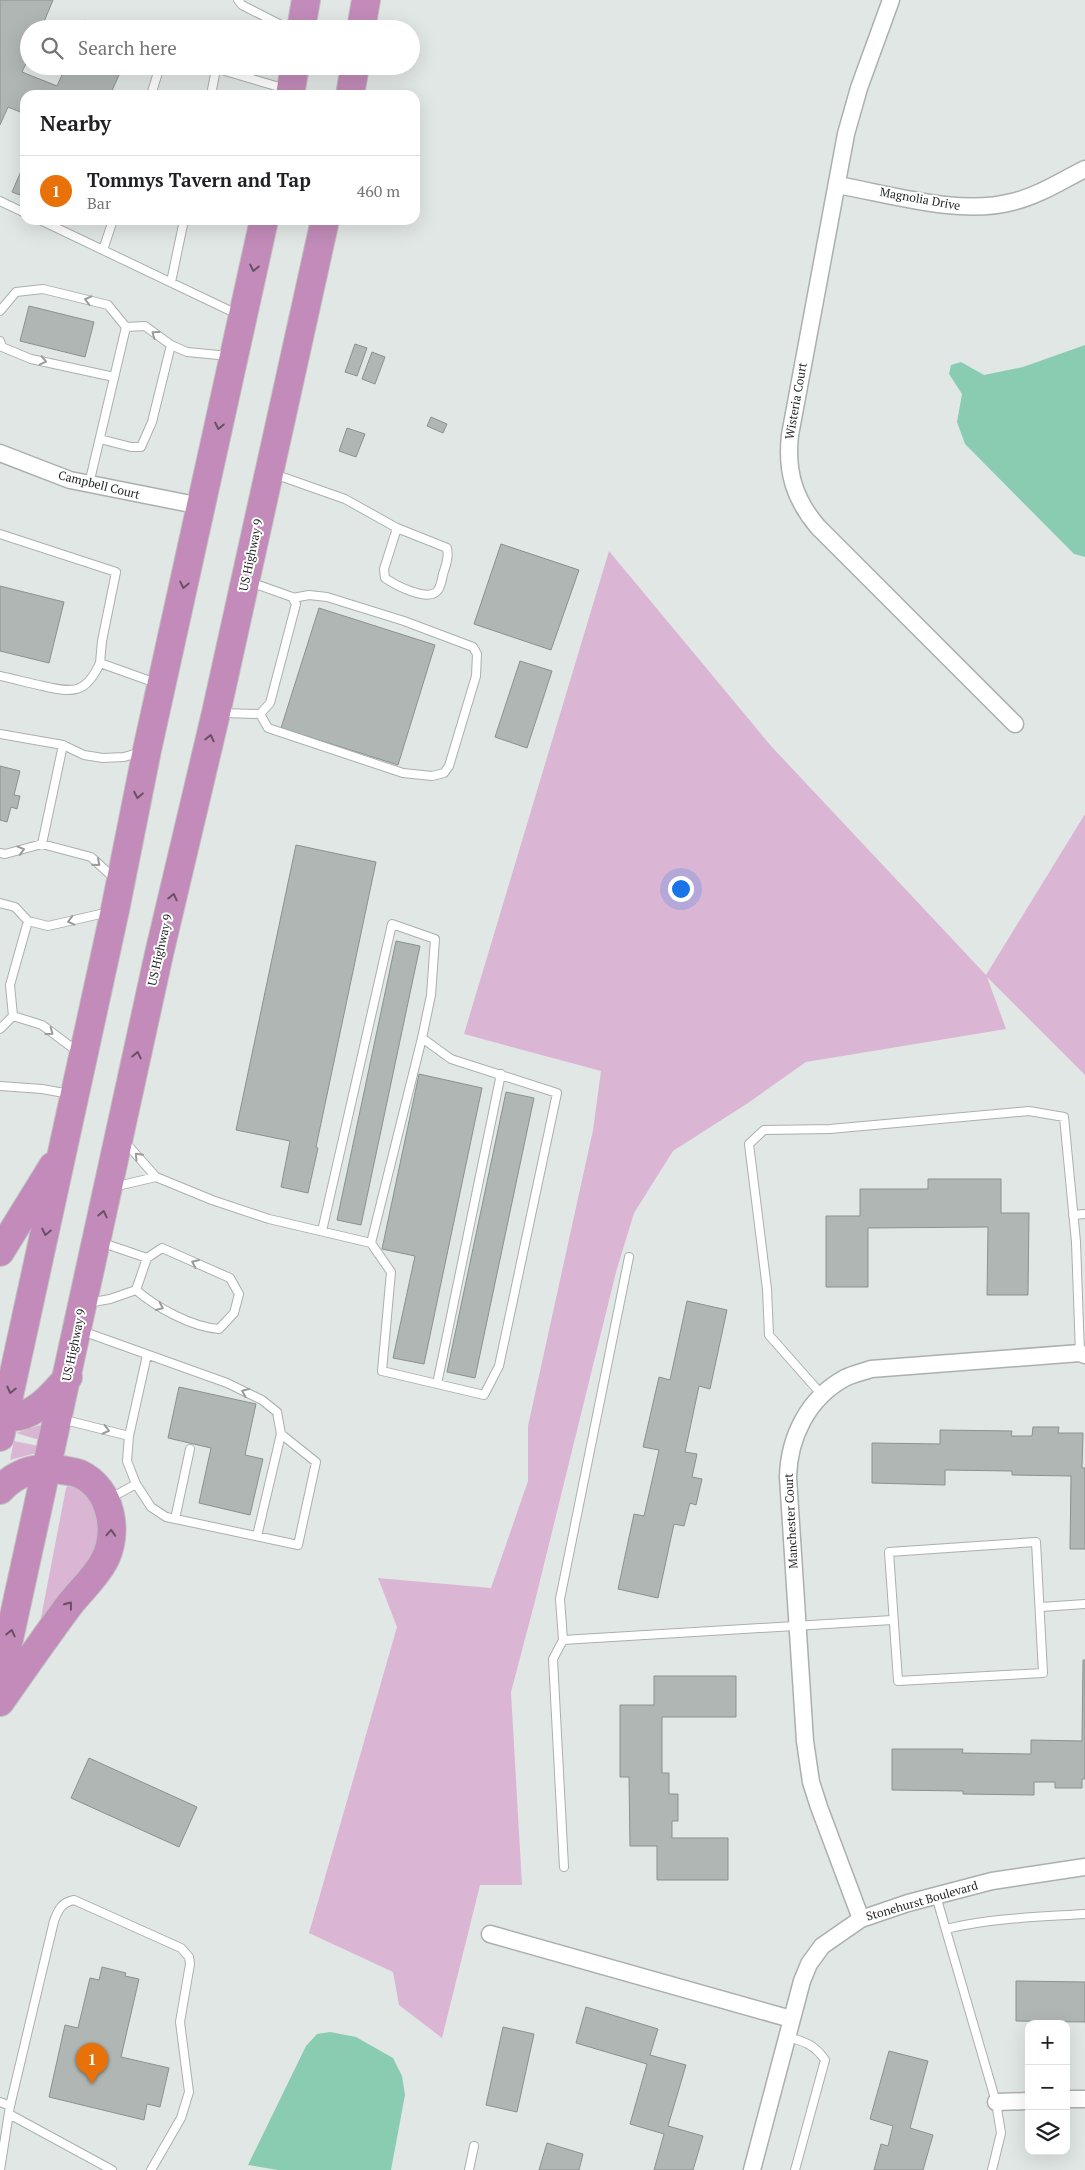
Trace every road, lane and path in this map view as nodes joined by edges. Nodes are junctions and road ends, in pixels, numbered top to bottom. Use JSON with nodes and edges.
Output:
{"nodes":[{"id":1,"x":238,"y":0,"type":"edge"},
{"id":2,"x":306,"y":0,"type":"edge"},
{"id":3,"x":366,"y":0,"type":"edge"},
{"id":4,"x":891,"y":0,"type":"edge"},
{"id":5,"x":271,"y":20,"type":"edge"},
{"id":6,"x":303,"y":20,"type":"edge"},
{"id":7,"x":363,"y":20,"type":"edge"},
{"id":8,"x":157,"y":75,"type":"edge"},
{"id":9,"x":215,"y":75,"type":"edge"},
{"id":10,"x":240,"y":75,"type":"edge"},
{"id":11,"x":353,"y":75,"type":"edge"},
{"id":12,"x":292,"y":84,"type":"edge"},
{"id":13,"x":153,"y":90,"type":"edge"},
{"id":14,"x":212,"y":90,"type":"edge"},
{"id":15,"x":351,"y":90,"type":"edge"},
{"id":16,"x":1085,"y":169,"type":"edge"},
{"id":17,"x":837,"y":185,"type":"junction"},
{"id":18,"x":0,"y":201,"type":"edge"},
{"id":19,"x":20,"y":211,"type":"edge"},
{"id":20,"x":50,"y":225,"type":"edge"},
{"id":21,"x":111,"y":225,"type":"edge"},
{"id":22,"x":183,"y":225,"type":"edge"},
{"id":23,"x":263,"y":225,"type":"edge"},
{"id":24,"x":324,"y":225,"type":"edge"},
{"id":25,"x":103,"y":250,"type":"junction"},
{"id":26,"x":171,"y":282,"type":"junction"},
{"id":27,"x":0,"y":311,"type":"edge"},
{"id":28,"x":243,"y":317,"type":"junction"},
{"id":29,"x":126,"y":327,"type":"junction"},
{"id":30,"x":0,"y":341,"type":"edge"},
{"id":31,"x":171,"y":345,"type":"junction"},
{"id":32,"x":234,"y":357,"type":"junction"},
{"id":33,"x":114,"y":377,"type":"junction"},
{"id":34,"x":100,"y":439,"type":"junction"},
{"id":35,"x":0,"y":453,"type":"edge"},
{"id":36,"x":269,"y":472,"type":"junction"},
{"id":37,"x":89,"y":484,"type":"junction"},
{"id":38,"x":201,"y":506,"type":"junction"},
{"id":39,"x":397,"y":528,"type":"junction"},
{"id":40,"x":0,"y":534,"type":"edge"},
{"id":41,"x":246,"y":581,"type":"junction"},
{"id":42,"x":293,"y":598,"type":"junction"},
{"id":43,"x":100,"y":662,"type":"junction"},
{"id":44,"x":0,"y":676,"type":"edge"},
{"id":45,"x":162,"y":686,"type":"junction"},
{"id":46,"x":216,"y":713,"type":"junction"},
{"id":47,"x":260,"y":714,"type":"junction"},
{"id":48,"x":1014,"y":724,"type":"dead end"},
{"id":49,"x":0,"y":734,"type":"edge"},
{"id":50,"x":63,"y":745,"type":"junction"},
{"id":51,"x":147,"y":750,"type":"junction"},
{"id":52,"x":42,"y":844,"type":"junction"},
{"id":53,"x":0,"y":853,"type":"edge"},
{"id":54,"x":120,"y":883,"type":"junction"},
{"id":55,"x":0,"y":903,"type":"edge"},
{"id":56,"x":115,"y":910,"type":"junction"},
{"id":57,"x":28,"y":921,"type":"junction"},
{"id":58,"x":13,"y":1016,"type":"junction"},
{"id":59,"x":0,"y":1030,"type":"edge"},
{"id":60,"x":422,"y":1038,"type":"junction"},
{"id":61,"x":83,"y":1056,"type":"junction"},
{"id":62,"x":501,"y":1074,"type":"junction"},
{"id":63,"x":0,"y":1086,"type":"edge"},
{"id":64,"x":74,"y":1095,"type":"junction"},
{"id":65,"x":119,"y":1136,"type":"junction"},
{"id":66,"x":63,"y":1150,"type":"junction"},
{"id":67,"x":156,"y":1177,"type":"junction"},
{"id":68,"x":109,"y":1188,"type":"junction"},
{"id":69,"x":1085,"y":1214,"type":"edge"},
{"id":70,"x":1073,"y":1215,"type":"junction"},
{"id":71,"x":322,"y":1231,"type":"junction"},
{"id":72,"x":97,"y":1241,"type":"junction"},
{"id":73,"x":371,"y":1243,"type":"junction"},
{"id":74,"x":0,"y":1252,"type":"edge"},
{"id":75,"x":629,"y":1257,"type":"dead end"},
{"id":76,"x":147,"y":1258,"type":"junction"},
{"id":77,"x":136,"y":1290,"type":"junction"},
{"id":78,"x":83,"y":1303,"type":"junction"},
{"id":79,"x":78,"y":1330,"type":"junction"},
{"id":80,"x":147,"y":1354,"type":"junction"},
{"id":81,"x":1082,"y":1354,"type":"edge"},
{"id":82,"x":68,"y":1377,"type":"junction"},
{"id":83,"x":437,"y":1384,"type":"junction"},
{"id":84,"x":822,"y":1395,"type":"junction"},
{"id":85,"x":59,"y":1418,"type":"junction"},
{"id":86,"x":2,"y":1423,"type":"edge"},
{"id":87,"x":280,"y":1434,"type":"junction"},
{"id":88,"x":129,"y":1436,"type":"junction"},
{"id":89,"x":190,"y":1450,"type":"dead end"},
{"id":90,"x":48,"y":1467,"type":"junction"},
{"id":91,"x":136,"y":1484,"type":"junction"},
{"id":92,"x":0,"y":1490,"type":"edge"},
{"id":93,"x":105,"y":1501,"type":"junction"},
{"id":94,"x":176,"y":1519,"type":"junction"},
{"id":95,"x":257,"y":1536,"type":"junction"},
{"id":96,"x":1085,"y":1604,"type":"edge"},
{"id":97,"x":1040,"y":1607,"type":"junction"},
{"id":98,"x":892,"y":1620,"type":"junction"},
{"id":99,"x":798,"y":1627,"type":"junction"},
{"id":100,"x":563,"y":1640,"type":"junction"},
{"id":101,"x":0,"y":1680,"type":"edge"},
{"id":102,"x":0,"y":1702,"type":"edge"},
{"id":103,"x":564,"y":1867,"type":"dead end"},
{"id":104,"x":1085,"y":1867,"type":"edge"},
{"id":105,"x":936,"y":1896,"type":"junction"},
{"id":106,"x":1085,"y":1914,"type":"edge"},
{"id":107,"x":861,"y":1919,"type":"junction"},
{"id":108,"x":946,"y":1929,"type":"junction"},
{"id":109,"x":490,"y":1934,"type":"dead end"},
{"id":110,"x":792,"y":2019,"type":"junction"},
{"id":111,"x":787,"y":2037,"type":"junction"},
{"id":112,"x":1085,"y":2099,"type":"edge"},
{"id":113,"x":1070,"y":2100,"type":"edge"},
{"id":114,"x":1025,"y":2101,"type":"edge"},
{"id":115,"x":0,"y":2102,"type":"edge"},
{"id":116,"x":996,"y":2102,"type":"junction"},
{"id":117,"x":0,"y":2107,"type":"edge"},
{"id":118,"x":9,"y":2110,"type":"junction"},
{"id":119,"x":474,"y":2146,"type":"dead end"},
{"id":120,"x":0,"y":2170,"type":"edge"},
{"id":121,"x":112,"y":2170,"type":"edge"},
{"id":122,"x":151,"y":2170,"type":"edge"},
{"id":123,"x":469,"y":2170,"type":"edge"},
{"id":124,"x":752,"y":2170,"type":"edge"},
{"id":125,"x":795,"y":2170,"type":"edge"},
{"id":126,"x":992,"y":2170,"type":"edge"}],
"edges":[{"from":1,"to":5,"type":"lane"},
{"from":2,"to":6,"type":"highway"},
{"from":3,"to":7,"type":"highway"},
{"from":4,"to":17,"type":"street","name":"Wisteria Court"},
{"from":8,"to":13,"type":"lane"},
{"from":9,"to":14,"type":"lane"},
{"from":10,"to":12,"type":"lane"},
{"from":11,"to":15,"type":"highway"},
{"from":16,"to":17,"type":"street","name":"Magnolia Drive"},
{"from":17,"to":48,"type":"street","name":"Wisteria Court"},
{"from":18,"to":19,"type":"lane"},
{"from":20,"to":25,"type":"lane"},
{"from":21,"to":25,"type":"lane"},
{"from":22,"to":26,"type":"lane"},
{"from":23,"to":28,"type":"highway","one_way":true},
{"from":24,"to":36,"type":"highway","name":"US Highway 9"},
{"from":25,"to":26,"type":"lane"},
{"from":26,"to":28,"type":"lane"},
{"from":29,"to":27,"type":"lane","one_way":true},
{"from":28,"to":32,"type":"highway"},
{"from":31,"to":29,"type":"lane","one_way":true},
{"from":29,"to":33,"type":"lane"},
{"from":30,"to":33,"type":"lane","one_way":true},
{"from":31,"to":32,"type":"lane"},
{"from":31,"to":34,"type":"lane"},
{"from":32,"to":38,"type":"highway","one_way":true},
{"from":33,"to":34,"type":"lane"},
{"from":34,"to":37,"type":"lane"},
{"from":35,"to":37,"type":"street","name":"Campbell Court"},
{"from":36,"to":39,"type":"lane"},
{"from":36,"to":41,"type":"highway","name":"US Highway 9"},
{"from":37,"to":38,"type":"street","name":"Campbell Court"},
{"from":38,"to":45,"type":"highway","one_way":true},
{"from":39,"to":39,"type":"lane"},
{"from":40,"to":43,"type":"lane"},
{"from":41,"to":42,"type":"lane"},
{"from":41,"to":46,"type":"highway","name":"US Highway 9"},
{"from":42,"to":47,"type":"lane"},
{"from":42,"to":47,"type":"lane"},
{"from":43,"to":44,"type":"lane"},
{"from":43,"to":45,"type":"lane"},
{"from":45,"to":51,"type":"highway"},
{"from":46,"to":47,"type":"lane"},
{"from":65,"to":46,"type":"highway","name":"US Highway 9","one_way":true},
{"from":49,"to":50,"type":"lane"},
{"from":50,"to":51,"type":"lane"},
{"from":50,"to":52,"type":"lane"},
{"from":51,"to":54,"type":"highway","one_way":true},
{"from":53,"to":52,"type":"lane","one_way":true},
{"from":52,"to":54,"type":"lane","one_way":true},
{"from":54,"to":56,"type":"highway"},
{"from":55,"to":57,"type":"lane"},
{"from":56,"to":57,"type":"lane","one_way":true},
{"from":56,"to":61,"type":"highway"},
{"from":57,"to":58,"type":"lane"},
{"from":58,"to":59,"type":"lane"},
{"from":58,"to":61,"type":"lane","one_way":true},
{"from":60,"to":62,"type":"lane"},
{"from":60,"to":71,"type":"lane"},
{"from":60,"to":73,"type":"lane"},
{"from":61,"to":64,"type":"highway"},
{"from":62,"to":83,"type":"lane"},
{"from":62,"to":83,"type":"lane"},
{"from":63,"to":64,"type":"lane"},
{"from":64,"to":66,"type":"highway"},
{"from":67,"to":65,"type":"lane","one_way":true},
{"from":65,"to":68,"type":"highway","name":"US Highway 9"},
{"from":66,"to":74,"type":"highway"},
{"from":66,"to":86,"type":"highway","one_way":true},
{"from":67,"to":68,"type":"lane"},
{"from":67,"to":71,"type":"lane"},
{"from":72,"to":68,"type":"highway","name":"US Highway 9","one_way":true},
{"from":69,"to":70,"type":"lane"},
{"from":70,"to":81,"type":"lane"},
{"from":70,"to":84,"type":"lane"},
{"from":71,"to":73,"type":"lane"},
{"from":72,"to":76,"type":"lane"},
{"from":72,"to":78,"type":"highway","name":"US Highway 9"},
{"from":73,"to":83,"type":"lane"},
{"from":75,"to":100,"type":"lane"},
{"from":76,"to":77,"type":"lane"},
{"from":77,"to":76,"type":"lane","one_way":true},
{"from":77,"to":78,"type":"lane"},
{"from":78,"to":79,"type":"highway","name":"US Highway 9"},
{"from":79,"to":80,"type":"lane"},
{"from":79,"to":82,"type":"highway","name":"US Highway 9"},
{"from":87,"to":80,"type":"lane","one_way":true},
{"from":80,"to":88,"type":"lane"},
{"from":81,"to":84,"type":"street","name":"Manchester Court"},
{"from":82,"to":85,"type":"highway","name":"US Highway 9"},
{"from":82,"to":86,"type":"highway"},
{"from":84,"to":99,"type":"street","name":"Manchester Court"},
{"from":85,"to":88,"type":"lane","one_way":true},
{"from":85,"to":90,"type":"highway","name":"US Highway 9"},
{"from":87,"to":95,"type":"lane"},
{"from":87,"to":95,"type":"lane"},
{"from":88,"to":91,"type":"lane"},
{"from":89,"to":94,"type":"lane"},
{"from":90,"to":92,"type":"highway"},
{"from":90,"to":93,"type":"highway"},
{"from":101,"to":90,"type":"highway","name":"US Highway 9","one_way":true},
{"from":91,"to":93,"type":"lane"},
{"from":91,"to":94,"type":"lane"},
{"from":102,"to":93,"type":"highway","one_way":true},
{"from":94,"to":95,"type":"lane"},
{"from":96,"to":97,"type":"lane"},
{"from":97,"to":98,"type":"lane"},
{"from":97,"to":98,"type":"lane"},
{"from":98,"to":99,"type":"lane"},
{"from":99,"to":100,"type":"lane"},
{"from":99,"to":107,"type":"street","name":"Manchester Court"},
{"from":100,"to":103,"type":"lane"},
{"from":104,"to":105,"type":"street","name":"Stonehurst Boulevard"},
{"from":105,"to":107,"type":"street","name":"Stonehurst Boulevard"},
{"from":105,"to":108,"type":"lane"},
{"from":106,"to":108,"type":"lane"},
{"from":107,"to":110,"type":"street","name":"Stonehurst Boulevard"},
{"from":108,"to":116,"type":"lane"},
{"from":109,"to":110,"type":"street"},
{"from":110,"to":111,"type":"street","name":"Stonehurst Boulevard"},
{"from":111,"to":124,"type":"street","name":"Stonehurst Boulevard"},
{"from":111,"to":125,"type":"lane"},
{"from":112,"to":113,"type":"street"},
{"from":114,"to":116,"type":"street"},
{"from":115,"to":118,"type":"lane"},
{"from":116,"to":126,"type":"lane"},
{"from":117,"to":118,"type":"lane"},
{"from":118,"to":120,"type":"lane"},
{"from":118,"to":121,"type":"lane"},
{"from":118,"to":122,"type":"lane"},
{"from":119,"to":123,"type":"lane"}]}
